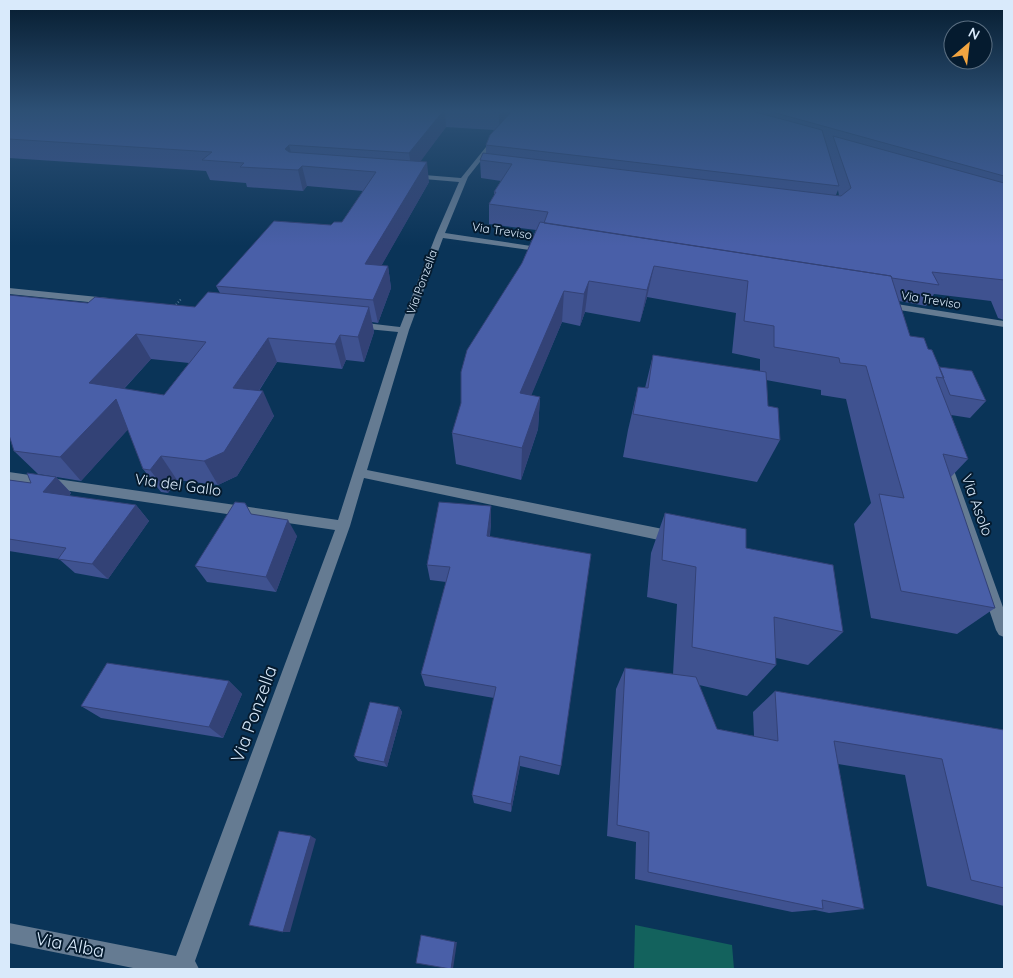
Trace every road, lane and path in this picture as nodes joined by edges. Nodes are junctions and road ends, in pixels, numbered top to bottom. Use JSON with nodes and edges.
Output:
{"nodes":[{"id":1,"x":486,"y":156,"type":"edge"},
{"id":2,"x":404,"y":176,"type":"edge"},
{"id":3,"x":464,"y":180,"type":"junction"},
{"id":4,"x":440,"y":235,"type":"junction"},
{"id":5,"x":550,"y":250,"type":"edge"},
{"id":6,"x":9,"y":291,"type":"edge"},
{"id":7,"x":182,"y":298,"type":"dead end"},
{"id":8,"x":115,"y":302,"type":"edge"},
{"id":9,"x":870,"y":303,"type":"edge"},
{"id":10,"x":890,"y":306,"type":"junction"},
{"id":11,"x":169,"y":312,"type":"edge"},
{"id":12,"x":895,"y":322,"type":"edge"},
{"id":13,"x":345,"y":324,"type":"edge"},
{"id":14,"x":1004,"y":324,"type":"edge"},
{"id":15,"x":404,"y":330,"type":"junction"},
{"id":16,"x":942,"y":453,"type":"edge"},
{"id":17,"x":360,"y":473,"type":"junction"},
{"id":18,"x":9,"y":477,"type":"edge"},
{"id":19,"x":343,"y":526,"type":"junction"},
{"id":20,"x":683,"y":539,"type":"edge"},
{"id":21,"x":1004,"y":630,"type":"edge"},
{"id":22,"x":9,"y":933,"type":"edge"},
{"id":23,"x":185,"y":968,"type":"edge"}],
"edges":[{"from":1,"to":3,"type":"street","name":"Via Ponzella"},
{"from":2,"to":3,"type":"street"},
{"from":3,"to":4,"type":"street","name":"Via Ponzella"},
{"from":4,"to":5,"type":"street","name":"Via Treviso"},
{"from":4,"to":15,"type":"street","name":"Via Ponzella"},
{"from":6,"to":8,"type":"street"},
{"from":7,"to":11,"type":"path"},
{"from":9,"to":10,"type":"street","name":"Via Treviso"},
{"from":10,"to":12,"type":"street"},
{"from":10,"to":14,"type":"street","name":"Via Treviso"},
{"from":13,"to":15,"type":"street"},
{"from":15,"to":17,"type":"street","name":"Via Ponzella"},
{"from":16,"to":21,"type":"street","name":"Via Asolo"},
{"from":17,"to":19,"type":"street","name":"Via Ponzella"},
{"from":17,"to":20,"type":"street"},
{"from":18,"to":19,"type":"street","name":"Via del Gallo"},
{"from":19,"to":23,"type":"street","name":"Via Ponzella"},
{"from":22,"to":23,"type":"street","name":"Via Alba"}]}
